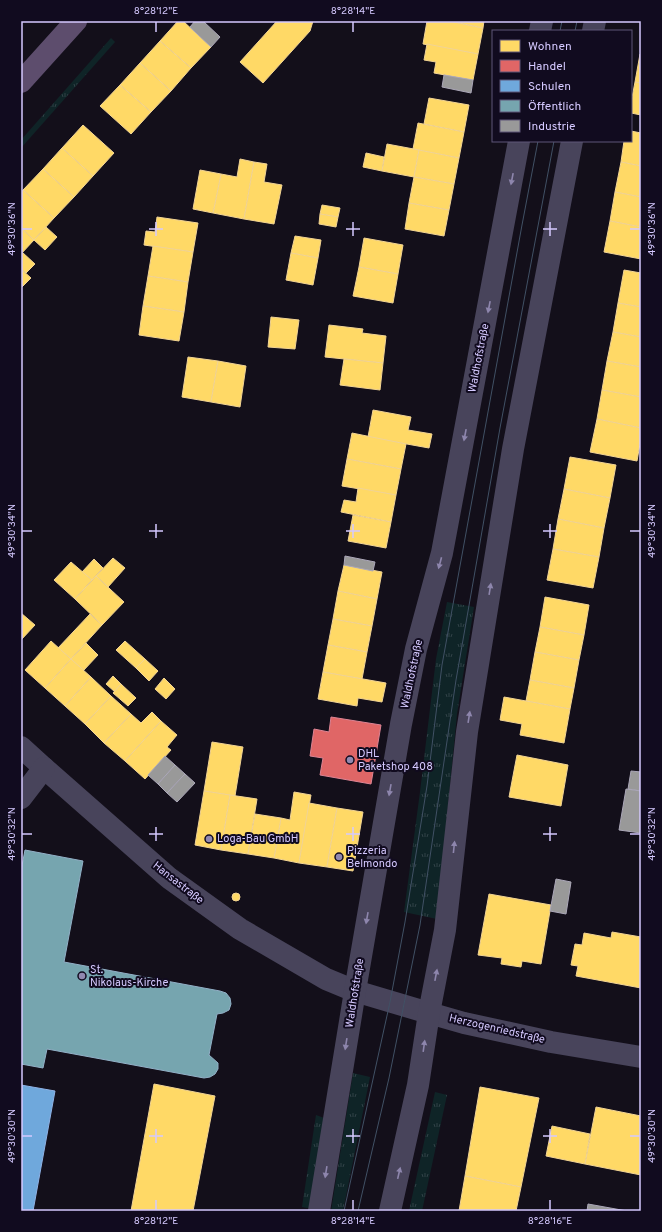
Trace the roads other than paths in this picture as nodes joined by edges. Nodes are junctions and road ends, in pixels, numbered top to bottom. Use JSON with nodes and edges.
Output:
{"nodes":[{"id":1,"x":76,"y":21,"type":"edge"},
{"id":2,"x":21,"y":82,"type":"edge"},
{"id":3,"x":520,"y":142,"type":"edge"},
{"id":4,"x":572,"y":142,"type":"edge"},
{"id":5,"x":21,"y":747,"type":"edge"},
{"id":6,"x":44,"y":768,"type":"junction"},
{"id":7,"x":21,"y":798,"type":"edge"},
{"id":8,"x":354,"y":991,"type":"junction"},
{"id":9,"x":429,"y":1014,"type":"junction"},
{"id":10,"x":641,"y":1057,"type":"edge"},
{"id":11,"x":319,"y":1211,"type":"edge"},
{"id":12,"x":390,"y":1211,"type":"edge"}],
"edges":[{"from":1,"to":2,"type":"main road"},
{"from":3,"to":8,"type":"street","name":"Waldhofstraße","one_way":true},
{"from":9,"to":4,"type":"street","one_way":true},
{"from":5,"to":6,"type":"street","name":"Hansastraße"},
{"from":6,"to":7,"type":"street"},
{"from":6,"to":8,"type":"street","name":"Hansastraße"},
{"from":8,"to":9,"type":"street","name":"Herzogenriedstraße"},
{"from":8,"to":11,"type":"street","name":"Waldhofstraße","one_way":true},
{"from":9,"to":10,"type":"street","name":"Herzogenriedstraße"},
{"from":12,"to":9,"type":"street","one_way":true}]}
